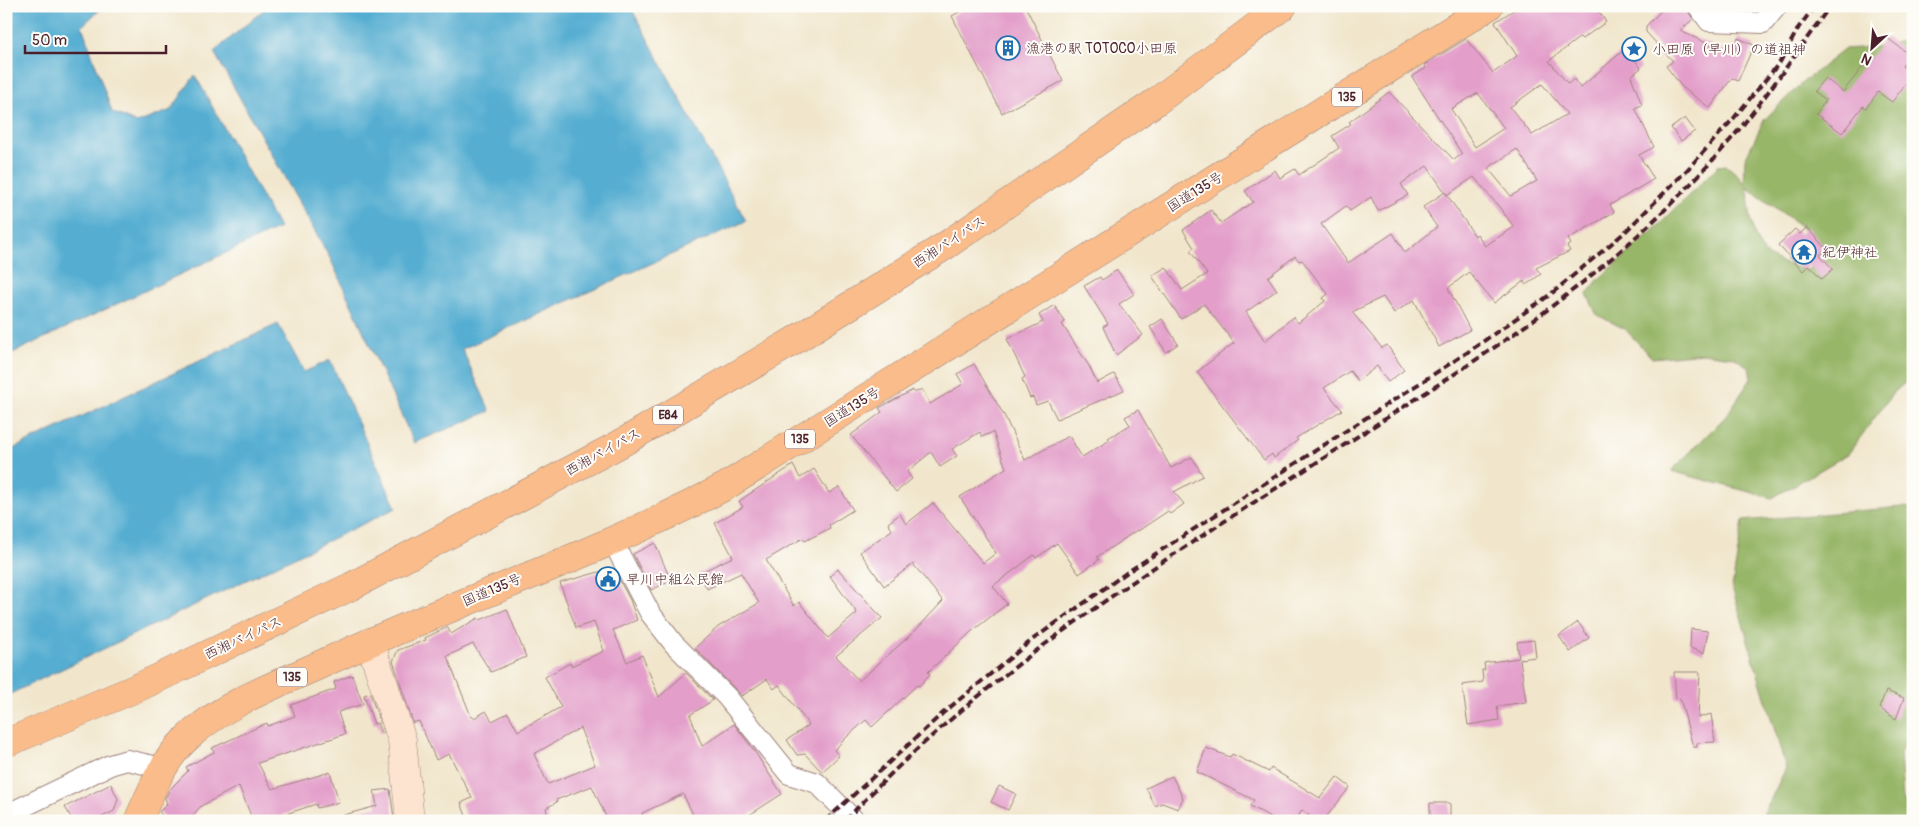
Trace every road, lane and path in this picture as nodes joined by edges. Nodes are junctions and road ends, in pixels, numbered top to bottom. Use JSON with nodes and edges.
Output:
{"nodes":[{"id":1,"x":1268,"y":6,"type":"edge"},
{"id":2,"x":1283,"y":6,"type":"edge"},
{"id":3,"x":1489,"y":6,"type":"edge"},
{"id":4,"x":1698,"y":6,"type":"edge"},
{"id":5,"x":1777,"y":6,"type":"edge"},
{"id":6,"x":612,"y":540,"type":"junction"},
{"id":7,"x":370,"y":642,"type":"junction"},
{"id":8,"x":6,"y":731,"type":"edge"},
{"id":9,"x":6,"y":743,"type":"edge"},
{"id":10,"x":162,"y":768,"type":"junction"},
{"id":11,"x":6,"y":815,"type":"edge"},
{"id":12,"x":138,"y":821,"type":"edge"},
{"id":13,"x":410,"y":821,"type":"edge"},
{"id":14,"x":855,"y":821,"type":"edge"}],
"edges":[{"from":1,"to":8,"type":"highway","name":"西湘バイパス","number":"E84"},
{"from":2,"to":9,"type":"highway","name":"西湘バイパス","number":"E84"},
{"from":3,"to":6,"type":"highway","name":"国道135号","number":"135"},
{"from":4,"to":5,"type":"street"},
{"from":6,"to":7,"type":"highway","name":"国道135号","number":"135"},
{"from":6,"to":14,"type":"street"},
{"from":7,"to":10,"type":"highway","name":"国道135号","number":"135"},
{"from":7,"to":13,"type":"main road"},
{"from":10,"to":11,"type":"street"},
{"from":10,"to":12,"type":"highway","name":"国道135号","number":"135"}]}
